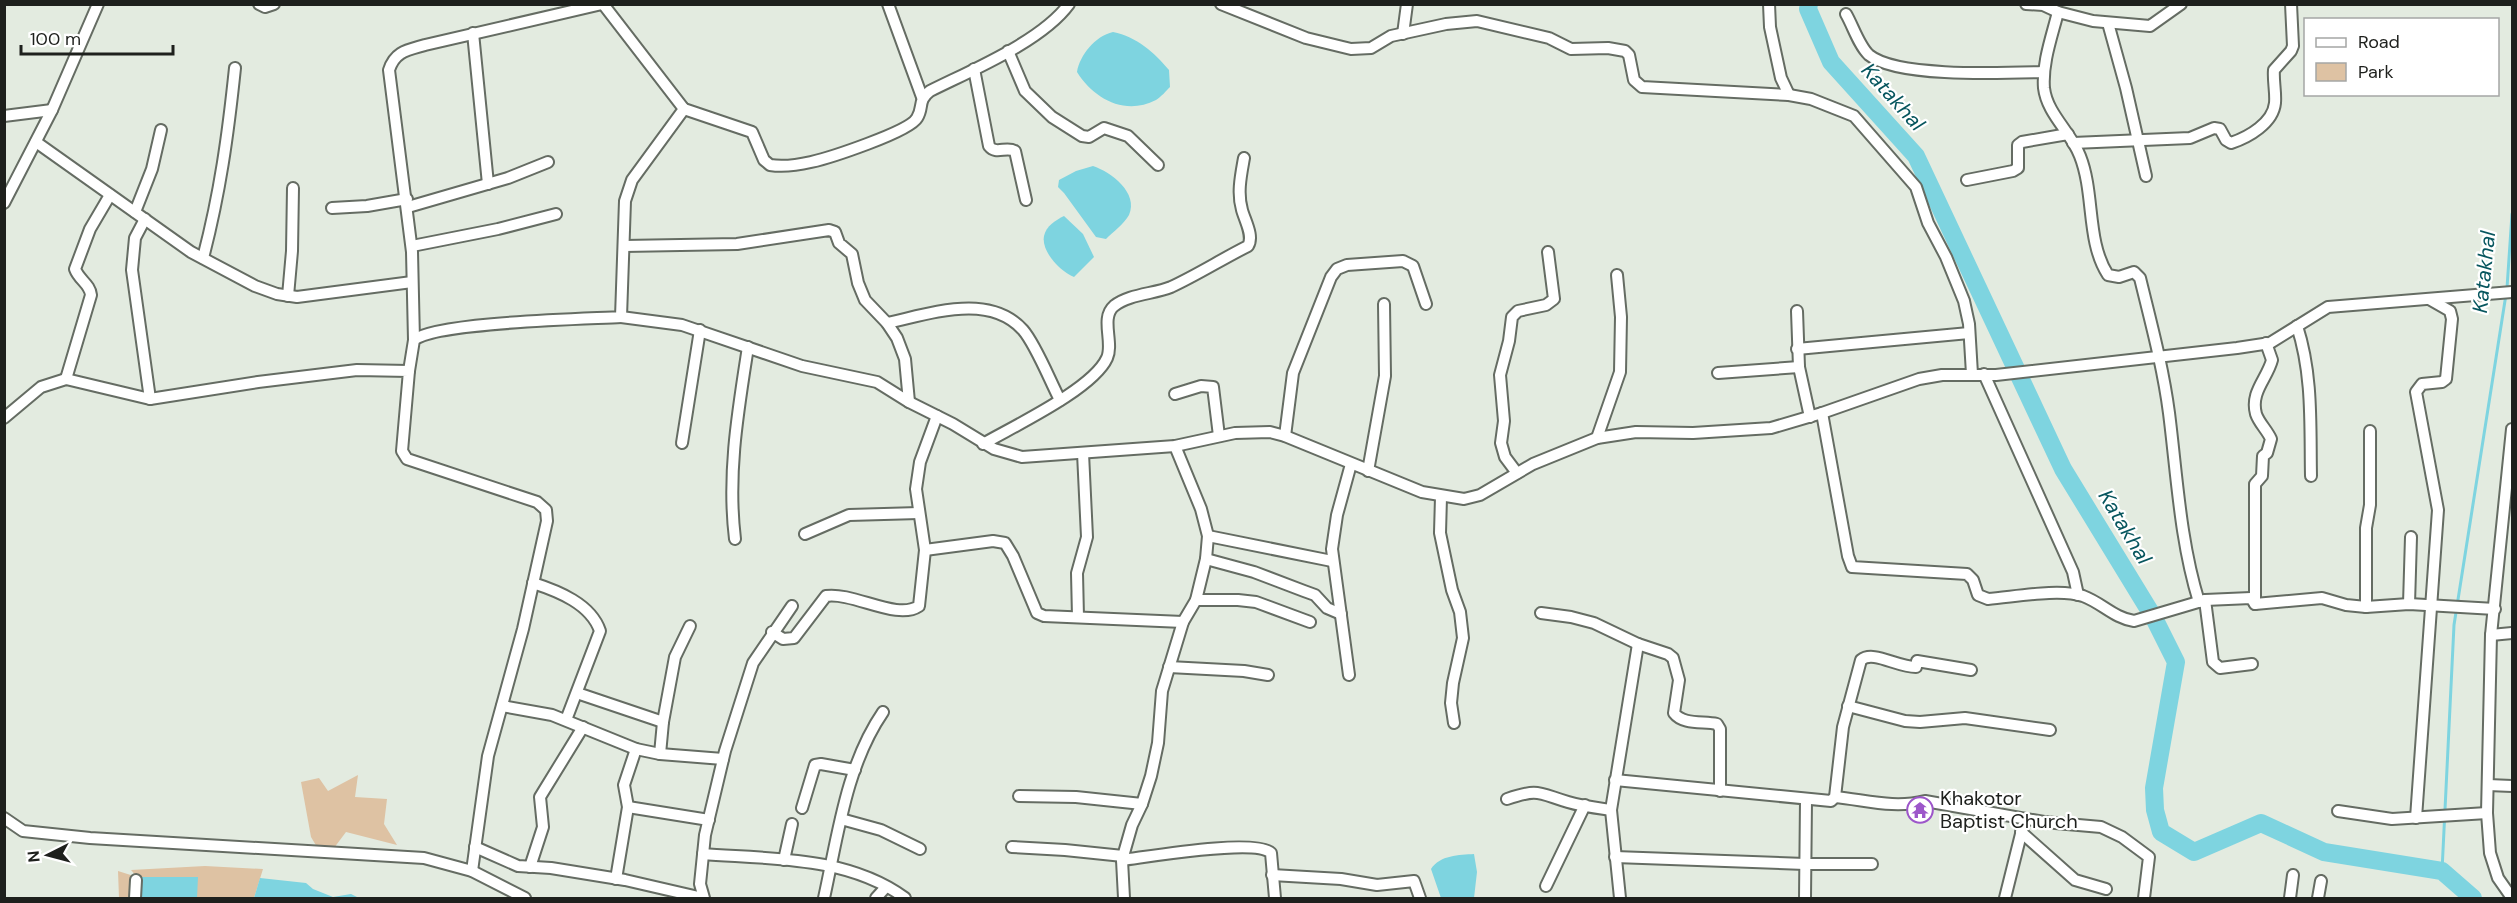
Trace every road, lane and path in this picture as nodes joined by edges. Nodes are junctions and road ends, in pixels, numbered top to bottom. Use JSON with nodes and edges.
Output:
{"nodes":[{"id":1,"x":98,"y":4,"type":"edge"},
{"id":2,"x":259,"y":4,"type":"edge"},
{"id":3,"x":274,"y":4,"type":"edge"},
{"id":4,"x":602,"y":4,"type":"edge"},
{"id":5,"x":888,"y":4,"type":"edge"},
{"id":6,"x":1069,"y":4,"type":"edge"},
{"id":7,"x":1221,"y":4,"type":"edge"},
{"id":8,"x":1407,"y":4,"type":"edge"},
{"id":9,"x":1769,"y":4,"type":"edge"},
{"id":10,"x":2026,"y":4,"type":"edge"},
{"id":11,"x":2181,"y":4,"type":"edge"},
{"id":12,"x":2291,"y":4,"type":"edge"},
{"id":13,"x":2051,"y":8,"type":"edge"},
{"id":14,"x":1846,"y":14,"type":"dead end"},
{"id":15,"x":2108,"y":23,"type":"junction"},
{"id":16,"x":473,"y":33,"type":"junction"},
{"id":17,"x":1402,"y":34,"type":"junction"},
{"id":18,"x":1008,"y":51,"type":"junction"},
{"id":19,"x":235,"y":68,"type":"dead end"},
{"id":20,"x":974,"y":69,"type":"junction"},
{"id":21,"x":2044,"y":72,"type":"junction"},
{"id":22,"x":1789,"y":95,"type":"junction"},
{"id":23,"x":922,"y":97,"type":"junction"},
{"id":24,"x":684,"y":109,"type":"junction"},
{"id":25,"x":52,"y":110,"type":"junction"},
{"id":26,"x":4,"y":116,"type":"edge"},
{"id":27,"x":161,"y":130,"type":"dead end"},
{"id":28,"x":2071,"y":138,"type":"junction"},
{"id":29,"x":36,"y":142,"type":"junction"},
{"id":30,"x":2137,"y":142,"type":"junction"},
{"id":31,"x":1244,"y":158,"type":"dead end"},
{"id":32,"x":548,"y":162,"type":"dead end"},
{"id":33,"x":1158,"y":165,"type":"dead end"},
{"id":34,"x":2146,"y":176,"type":"dead end"},
{"id":35,"x":1967,"y":180,"type":"dead end"},
{"id":36,"x":488,"y":184,"type":"junction"},
{"id":37,"x":293,"y":188,"type":"dead end"},
{"id":38,"x":110,"y":195,"type":"junction"},
{"id":39,"x":1026,"y":200,"type":"dead end"},
{"id":40,"x":4,"y":203,"type":"edge"},
{"id":41,"x":407,"y":203,"type":"junction"},
{"id":42,"x":332,"y":208,"type":"dead end"},
{"id":43,"x":135,"y":212,"type":"junction"},
{"id":44,"x":556,"y":214,"type":"dead end"},
{"id":45,"x":145,"y":219,"type":"junction"},
{"id":46,"x":412,"y":246,"type":"junction"},
{"id":47,"x":624,"y":246,"type":"junction"},
{"id":48,"x":1548,"y":252,"type":"dead end"},
{"id":49,"x":202,"y":258,"type":"junction"},
{"id":50,"x":1617,"y":275,"type":"dead end"},
{"id":51,"x":412,"y":282,"type":"junction"},
{"id":52,"x":2512,"y":292,"type":"edge"},
{"id":53,"x":288,"y":296,"type":"junction"},
{"id":54,"x":2429,"y":299,"type":"junction"},
{"id":55,"x":1384,"y":303,"type":"dead end"},
{"id":56,"x":1426,"y":304,"type":"dead end"},
{"id":57,"x":1797,"y":311,"type":"dead end"},
{"id":58,"x":621,"y":317,"type":"junction"},
{"id":59,"x":887,"y":323,"type":"junction"},
{"id":60,"x":2298,"y":326,"type":"junction"},
{"id":61,"x":700,"y":330,"type":"junction"},
{"id":62,"x":1970,"y":333,"type":"junction"},
{"id":63,"x":414,"y":340,"type":"junction"},
{"id":64,"x":2266,"y":344,"type":"junction"},
{"id":65,"x":748,"y":347,"type":"junction"},
{"id":66,"x":1797,"y":349,"type":"junction"},
{"id":67,"x":2160,"y":357,"type":"junction"},
{"id":68,"x":1799,"y":367,"type":"junction"},
{"id":69,"x":409,"y":371,"type":"junction"},
{"id":70,"x":1718,"y":373,"type":"dead end"},
{"id":71,"x":1972,"y":374,"type":"junction"},
{"id":72,"x":1990,"y":375,"type":"junction"},
{"id":73,"x":66,"y":379,"type":"junction"},
{"id":74,"x":1175,"y":394,"type":"dead end"},
{"id":75,"x":150,"y":399,"type":"junction"},
{"id":76,"x":1060,"y":400,"type":"junction"},
{"id":77,"x":909,"y":402,"type":"junction"},
{"id":78,"x":1822,"y":413,"type":"junction"},
{"id":79,"x":937,"y":416,"type":"junction"},
{"id":80,"x":1810,"y":417,"type":"junction"},
{"id":81,"x":4,"y":418,"type":"edge"},
{"id":82,"x":2370,"y":431,"type":"dead end"},
{"id":83,"x":2512,"y":434,"type":"edge"},
{"id":84,"x":1219,"y":436,"type":"junction"},
{"id":85,"x":1286,"y":436,"type":"junction"},
{"id":86,"x":1597,"y":438,"type":"junction"},
{"id":87,"x":682,"y":443,"type":"dead end"},
{"id":88,"x":983,"y":444,"type":"junction"},
{"id":89,"x":1175,"y":446,"type":"junction"},
{"id":90,"x":1083,"y":453,"type":"junction"},
{"id":91,"x":1351,"y":464,"type":"junction"},
{"id":92,"x":1368,"y":471,"type":"junction"},
{"id":93,"x":1517,"y":473,"type":"junction"},
{"id":94,"x":2311,"y":476,"type":"dead end"},
{"id":95,"x":1440,"y":497,"type":"junction"},
{"id":96,"x":919,"y":513,"type":"junction"},
{"id":97,"x":805,"y":534,"type":"dead end"},
{"id":98,"x":1208,"y":536,"type":"junction"},
{"id":99,"x":2411,"y":537,"type":"dead end"},
{"id":100,"x":735,"y":539,"type":"dead end"},
{"id":101,"x":925,"y":550,"type":"junction"},
{"id":102,"x":1206,"y":560,"type":"junction"},
{"id":103,"x":1332,"y":561,"type":"junction"},
{"id":104,"x":533,"y":583,"type":"junction"},
{"id":105,"x":2078,"y":595,"type":"junction"},
{"id":106,"x":1196,"y":600,"type":"junction"},
{"id":107,"x":2202,"y":601,"type":"junction"},
{"id":108,"x":2255,"y":604,"type":"junction"},
{"id":109,"x":2409,"y":604,"type":"junction"},
{"id":110,"x":2434,"y":605,"type":"junction"},
{"id":111,"x":792,"y":606,"type":"dead end"},
{"id":112,"x":2366,"y":607,"type":"junction"},
{"id":113,"x":2494,"y":609,"type":"junction"},
{"id":114,"x":1540,"y":613,"type":"dead end"},
{"id":115,"x":1341,"y":614,"type":"junction"},
{"id":116,"x":1078,"y":617,"type":"junction"},
{"id":117,"x":1183,"y":622,"type":"junction"},
{"id":118,"x":1310,"y":622,"type":"dead end"},
{"id":119,"x":690,"y":626,"type":"dead end"},
{"id":120,"x":772,"y":632,"type":"junction"},
{"id":121,"x":2512,"y":633,"type":"edge"},
{"id":122,"x":2491,"y":634,"type":"junction"},
{"id":123,"x":1638,"y":644,"type":"junction"},
{"id":124,"x":2252,"y":664,"type":"dead end"},
{"id":125,"x":1169,"y":667,"type":"junction"},
{"id":126,"x":1971,"y":670,"type":"dead end"},
{"id":127,"x":1268,"y":675,"type":"dead end"},
{"id":128,"x":1349,"y":675,"type":"dead end"},
{"id":129,"x":577,"y":693,"type":"junction"},
{"id":130,"x":501,"y":706,"type":"junction"},
{"id":131,"x":1848,"y":706,"type":"junction"},
{"id":132,"x":884,"y":711,"type":"dead end"},
{"id":133,"x":566,"y":720,"type":"junction"},
{"id":134,"x":663,"y":722,"type":"junction"},
{"id":135,"x":1454,"y":723,"type":"dead end"},
{"id":136,"x":583,"y":727,"type":"junction"},
{"id":137,"x":2050,"y":730,"type":"dead end"},
{"id":138,"x":636,"y":748,"type":"junction"},
{"id":139,"x":660,"y":754,"type":"junction"},
{"id":140,"x":723,"y":759,"type":"junction"},
{"id":141,"x":855,"y":770,"type":"junction"},
{"id":142,"x":1615,"y":780,"type":"junction"},
{"id":143,"x":2488,"y":785,"type":"junction"},
{"id":144,"x":2512,"y":786,"type":"edge"},
{"id":145,"x":1720,"y":791,"type":"junction"},
{"id":146,"x":1019,"y":796,"type":"dead end"},
{"id":147,"x":1835,"y":797,"type":"junction"},
{"id":148,"x":1507,"y":799,"type":"dead end"},
{"id":149,"x":1806,"y":800,"type":"junction"},
{"id":150,"x":1142,"y":804,"type":"junction"},
{"id":151,"x":1585,"y":806,"type":"junction"},
{"id":152,"x":628,"y":807,"type":"junction"},
{"id":153,"x":802,"y":808,"type":"dead end"},
{"id":154,"x":1611,"y":810,"type":"junction"},
{"id":155,"x":2338,"y":811,"type":"dead end"},
{"id":156,"x":2487,"y":813,"type":"junction"},
{"id":157,"x":2420,"y":817,"type":"junction"},
{"id":158,"x":4,"y":818,"type":"edge"},
{"id":159,"x":841,"y":819,"type":"junction"},
{"id":160,"x":2024,"y":819,"type":"junction"},
{"id":161,"x":709,"y":820,"type":"junction"},
{"id":162,"x":792,"y":824,"type":"dead end"},
{"id":163,"x":2021,"y":832,"type":"junction"},
{"id":164,"x":476,"y":847,"type":"junction"},
{"id":165,"x":1012,"y":847,"type":"dead end"},
{"id":166,"x":920,"y":849,"type":"dead end"},
{"id":167,"x":703,"y":854,"type":"junction"},
{"id":168,"x":1615,"y":857,"type":"junction"},
{"id":169,"x":1123,"y":858,"type":"junction"},
{"id":170,"x":784,"y":860,"type":"junction"},
{"id":171,"x":1805,"y":864,"type":"junction"},
{"id":172,"x":1872,"y":864,"type":"dead end"},
{"id":173,"x":829,"y":866,"type":"junction"},
{"id":174,"x":530,"y":867,"type":"junction"},
{"id":175,"x":472,"y":871,"type":"junction"},
{"id":176,"x":1272,"y":874,"type":"junction"},
{"id":177,"x":2293,"y":874,"type":"dead end"},
{"id":178,"x":616,"y":879,"type":"junction"},
{"id":179,"x":136,"y":880,"type":"dead end"},
{"id":180,"x":2321,"y":881,"type":"dead end"},
{"id":181,"x":1546,"y":886,"type":"dead end"},
{"id":182,"x":886,"y":887,"type":"junction"},
{"id":183,"x":2106,"y":889,"type":"dead end"},
{"id":184,"x":519,"y":897,"type":"edge"},
{"id":185,"x":135,"y":898,"type":"edge"},
{"id":186,"x":703,"y":898,"type":"edge"},
{"id":187,"x":824,"y":898,"type":"edge"},
{"id":188,"x":876,"y":898,"type":"edge"},
{"id":189,"x":905,"y":898,"type":"edge"},
{"id":190,"x":1124,"y":898,"type":"edge"},
{"id":191,"x":1275,"y":898,"type":"edge"},
{"id":192,"x":1420,"y":898,"type":"edge"},
{"id":193,"x":1620,"y":898,"type":"edge"},
{"id":194,"x":1805,"y":898,"type":"edge"},
{"id":195,"x":2005,"y":898,"type":"edge"},
{"id":196,"x":2144,"y":898,"type":"edge"},
{"id":197,"x":2290,"y":898,"type":"edge"},
{"id":198,"x":2318,"y":898,"type":"edge"},
{"id":199,"x":2512,"y":898,"type":"edge"}],
"edges":[{"from":1,"to":25,"type":"street"},
{"from":2,"to":3,"type":"street"},
{"from":4,"to":16,"type":"street"},
{"from":4,"to":24,"type":"street"},
{"from":5,"to":23,"type":"street"},
{"from":6,"to":18,"type":"street"},
{"from":7,"to":17,"type":"street"},
{"from":8,"to":17,"type":"street"},
{"from":9,"to":22,"type":"street"},
{"from":10,"to":13,"type":"street"},
{"from":11,"to":15,"type":"street"},
{"from":12,"to":30,"type":"street"},
{"from":13,"to":15,"type":"street"},
{"from":13,"to":21,"type":"street"},
{"from":14,"to":21,"type":"street"},
{"from":15,"to":30,"type":"street"},
{"from":16,"to":36,"type":"street"},
{"from":16,"to":41,"type":"street"},
{"from":17,"to":22,"type":"street"},
{"from":18,"to":20,"type":"street"},
{"from":18,"to":33,"type":"street"},
{"from":19,"to":49,"type":"street"},
{"from":20,"to":23,"type":"street"},
{"from":20,"to":39,"type":"street"},
{"from":21,"to":28,"type":"street"},
{"from":22,"to":62,"type":"street"},
{"from":23,"to":24,"type":"street"},
{"from":24,"to":47,"type":"street"},
{"from":25,"to":26,"type":"street"},
{"from":25,"to":29,"type":"street"},
{"from":27,"to":43,"type":"street"},
{"from":28,"to":30,"type":"street"},
{"from":28,"to":35,"type":"street"},
{"from":28,"to":67,"type":"street"},
{"from":29,"to":38,"type":"street"},
{"from":29,"to":40,"type":"street"},
{"from":30,"to":34,"type":"street"},
{"from":31,"to":76,"type":"street"},
{"from":32,"to":36,"type":"street"},
{"from":36,"to":41,"type":"street"},
{"from":37,"to":53,"type":"street"},
{"from":38,"to":43,"type":"street"},
{"from":38,"to":73,"type":"street"},
{"from":41,"to":42,"type":"street"},
{"from":41,"to":46,"type":"street"},
{"from":43,"to":45,"type":"street"},
{"from":44,"to":46,"type":"street"},
{"from":45,"to":49,"type":"street"},
{"from":45,"to":75,"type":"street"},
{"from":46,"to":51,"type":"street"},
{"from":47,"to":58,"type":"street"},
{"from":47,"to":59,"type":"street"},
{"from":48,"to":93,"type":"street"},
{"from":49,"to":53,"type":"street"},
{"from":50,"to":86,"type":"street"},
{"from":51,"to":53,"type":"street"},
{"from":51,"to":63,"type":"street"},
{"from":52,"to":54,"type":"street"},
{"from":54,"to":60,"type":"street"},
{"from":54,"to":110,"type":"street"},
{"from":55,"to":92,"type":"street"},
{"from":56,"to":85,"type":"street"},
{"from":57,"to":66,"type":"street"},
{"from":58,"to":61,"type":"street"},
{"from":58,"to":63,"type":"street"},
{"from":59,"to":76,"type":"street"},
{"from":59,"to":77,"type":"street"},
{"from":60,"to":64,"type":"street"},
{"from":60,"to":94,"type":"street"},
{"from":61,"to":65,"type":"street"},
{"from":61,"to":87,"type":"street"},
{"from":62,"to":66,"type":"street"},
{"from":62,"to":71,"type":"street"},
{"from":63,"to":69,"type":"street"},
{"from":64,"to":67,"type":"street"},
{"from":64,"to":108,"type":"street"},
{"from":65,"to":77,"type":"street"},
{"from":65,"to":100,"type":"street"},
{"from":66,"to":68,"type":"street"},
{"from":67,"to":72,"type":"street"},
{"from":67,"to":107,"type":"street"},
{"from":68,"to":70,"type":"street"},
{"from":68,"to":80,"type":"street"},
{"from":69,"to":75,"type":"street"},
{"from":69,"to":104,"type":"street"},
{"from":71,"to":72,"type":"street"},
{"from":71,"to":78,"type":"street"},
{"from":72,"to":105,"type":"street"},
{"from":73,"to":75,"type":"street"},
{"from":73,"to":81,"type":"street"},
{"from":74,"to":84,"type":"street"},
{"from":76,"to":88,"type":"street"},
{"from":77,"to":79,"type":"street"},
{"from":78,"to":80,"type":"street"},
{"from":78,"to":105,"type":"street"},
{"from":79,"to":88,"type":"street"},
{"from":79,"to":96,"type":"street"},
{"from":80,"to":86,"type":"street"},
{"from":82,"to":112,"type":"street"},
{"from":83,"to":113,"type":"street"},
{"from":84,"to":85,"type":"street"},
{"from":84,"to":89,"type":"street"},
{"from":85,"to":91,"type":"street"},
{"from":86,"to":93,"type":"street"},
{"from":88,"to":90,"type":"street"},
{"from":89,"to":90,"type":"street"},
{"from":89,"to":98,"type":"street"},
{"from":90,"to":116,"type":"street"},
{"from":91,"to":92,"type":"street"},
{"from":91,"to":103,"type":"street"},
{"from":92,"to":95,"type":"street"},
{"from":93,"to":95,"type":"street"},
{"from":95,"to":135,"type":"street"},
{"from":96,"to":97,"type":"street"},
{"from":96,"to":101,"type":"street"},
{"from":98,"to":102,"type":"street"},
{"from":98,"to":103,"type":"street"},
{"from":99,"to":109,"type":"street"},
{"from":101,"to":116,"type":"street"},
{"from":101,"to":120,"type":"street"},
{"from":102,"to":106,"type":"street"},
{"from":102,"to":115,"type":"street"},
{"from":103,"to":115,"type":"street"},
{"from":104,"to":129,"type":"street"},
{"from":104,"to":130,"type":"street"},
{"from":105,"to":107,"type":"street"},
{"from":106,"to":117,"type":"street"},
{"from":106,"to":118,"type":"street"},
{"from":107,"to":108,"type":"street"},
{"from":107,"to":124,"type":"street"},
{"from":108,"to":112,"type":"street"},
{"from":109,"to":110,"type":"street"},
{"from":109,"to":112,"type":"street"},
{"from":110,"to":113,"type":"street"},
{"from":110,"to":157,"type":"street"},
{"from":111,"to":120,"type":"street"},
{"from":113,"to":122,"type":"street"},
{"from":114,"to":123,"type":"street"},
{"from":115,"to":128,"type":"street"},
{"from":116,"to":117,"type":"street"},
{"from":117,"to":125,"type":"street"},
{"from":119,"to":134,"type":"street"},
{"from":120,"to":140,"type":"street"},
{"from":121,"to":122,"type":"street"},
{"from":122,"to":143,"type":"street"},
{"from":123,"to":142,"type":"street"},
{"from":123,"to":145,"type":"street"},
{"from":125,"to":127,"type":"street"},
{"from":125,"to":150,"type":"street"},
{"from":126,"to":131,"type":"street"},
{"from":129,"to":133,"type":"street"},
{"from":129,"to":134,"type":"street"},
{"from":130,"to":133,"type":"street"},
{"from":130,"to":164,"type":"street"},
{"from":131,"to":137,"type":"street"},
{"from":131,"to":147,"type":"street"},
{"from":132,"to":141,"type":"street"},
{"from":133,"to":136,"type":"street"},
{"from":134,"to":139,"type":"street"},
{"from":136,"to":138,"type":"street"},
{"from":136,"to":174,"type":"street"},
{"from":138,"to":139,"type":"street"},
{"from":138,"to":152,"type":"street"},
{"from":139,"to":140,"type":"street"},
{"from":140,"to":161,"type":"street"},
{"from":141,"to":153,"type":"street"},
{"from":141,"to":159,"type":"street"},
{"from":142,"to":145,"type":"street"},
{"from":142,"to":154,"type":"street"},
{"from":143,"to":144,"type":"street"},
{"from":143,"to":156,"type":"street"},
{"from":145,"to":149,"type":"street"},
{"from":146,"to":150,"type":"street"},
{"from":147,"to":149,"type":"street"},
{"from":147,"to":160,"type":"street"},
{"from":148,"to":151,"type":"street"},
{"from":149,"to":171,"type":"street"},
{"from":150,"to":169,"type":"street"},
{"from":151,"to":154,"type":"street"},
{"from":151,"to":181,"type":"street"},
{"from":152,"to":161,"type":"street"},
{"from":152,"to":178,"type":"street"},
{"from":154,"to":168,"type":"street"},
{"from":155,"to":157,"type":"street"},
{"from":156,"to":157,"type":"street"},
{"from":156,"to":199,"type":"street"},
{"from":158,"to":175,"type":"street"},
{"from":159,"to":166,"type":"street"},
{"from":159,"to":173,"type":"street"},
{"from":160,"to":163,"type":"street"},
{"from":160,"to":196,"type":"street"},
{"from":161,"to":167,"type":"street"},
{"from":162,"to":170,"type":"street"},
{"from":163,"to":183,"type":"street"},
{"from":163,"to":195,"type":"street"},
{"from":164,"to":174,"type":"street"},
{"from":164,"to":175,"type":"street"},
{"from":165,"to":169,"type":"street"},
{"from":167,"to":170,"type":"street"},
{"from":167,"to":186,"type":"street"},
{"from":168,"to":171,"type":"street"},
{"from":168,"to":193,"type":"street"},
{"from":169,"to":176,"type":"street"},
{"from":169,"to":190,"type":"street"},
{"from":170,"to":173,"type":"street"},
{"from":171,"to":172,"type":"street"},
{"from":171,"to":194,"type":"street"},
{"from":173,"to":182,"type":"street"},
{"from":173,"to":187,"type":"street"},
{"from":174,"to":178,"type":"street"},
{"from":175,"to":184,"type":"street"},
{"from":176,"to":191,"type":"street"},
{"from":176,"to":192,"type":"street"},
{"from":177,"to":197,"type":"street"},
{"from":178,"to":186,"type":"street"},
{"from":179,"to":185,"type":"street"},
{"from":180,"to":198,"type":"street"},
{"from":182,"to":188,"type":"street"},
{"from":182,"to":189,"type":"street"}]}
